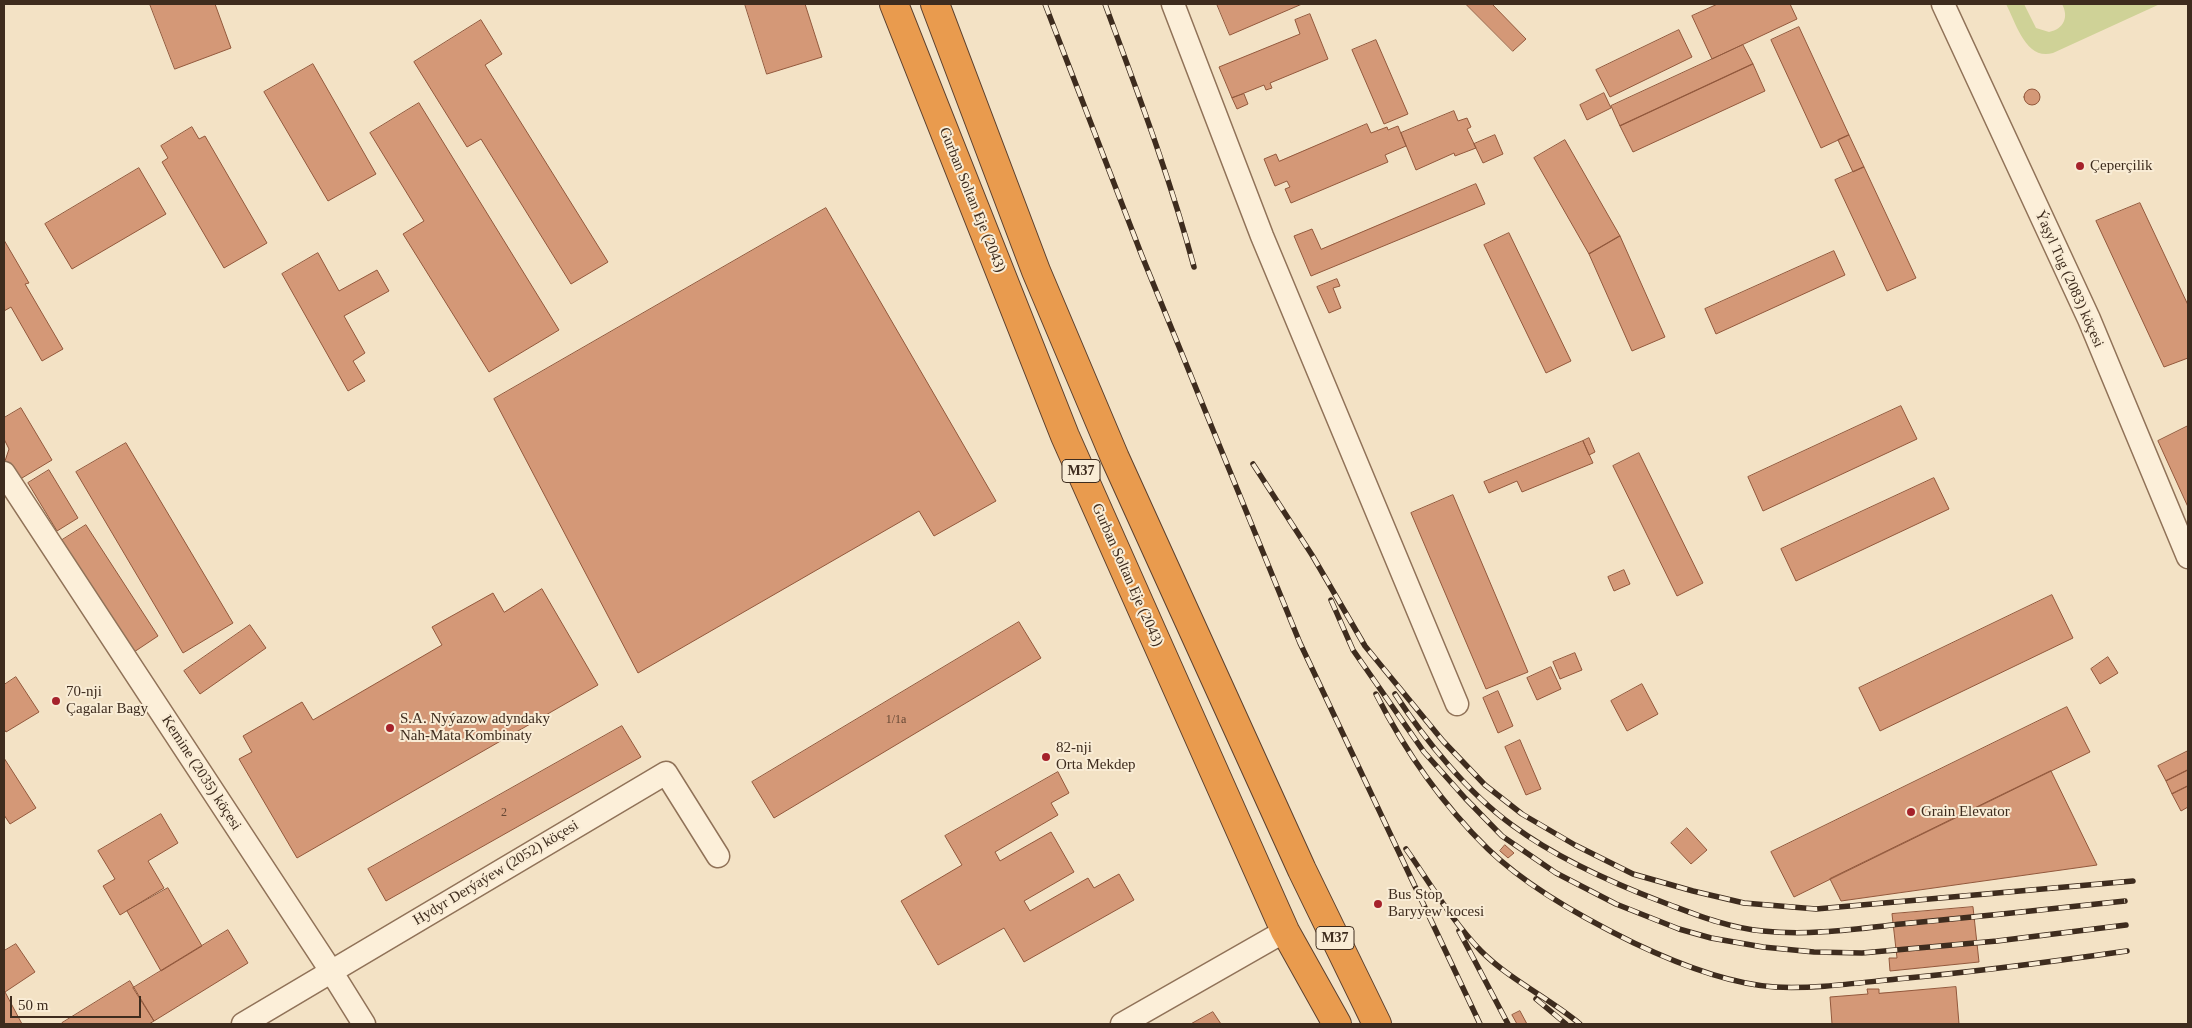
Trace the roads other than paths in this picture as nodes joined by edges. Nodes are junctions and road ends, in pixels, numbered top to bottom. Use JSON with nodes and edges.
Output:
{"nodes":[{"id":1,"x":894,"y":4,"type":"edge"},
{"id":2,"x":934,"y":4,"type":"edge"},
{"id":3,"x":1173,"y":4,"type":"edge"},
{"id":4,"x":1943,"y":4,"type":"edge"},
{"id":5,"x":4,"y":473,"type":"edge"},
{"id":6,"x":2188,"y":557,"type":"edge"},
{"id":7,"x":1457,"y":704,"type":"dead end"},
{"id":8,"x":718,"y":856,"type":"dead end"},
{"id":9,"x":1285,"y":931,"type":"junction"},
{"id":10,"x":331,"y":971,"type":"junction"},
{"id":11,"x":243,"y":1024,"type":"edge"},
{"id":12,"x":364,"y":1024,"type":"edge"},
{"id":13,"x":1122,"y":1024,"type":"edge"},
{"id":14,"x":1337,"y":1024,"type":"edge"},
{"id":15,"x":1377,"y":1024,"type":"edge"}],
"edges":[{"from":1,"to":9,"type":"highway","name":"Gurban Soltan Eje (2043)","number":"M37"},
{"from":2,"to":15,"type":"highway","number":"M37"},
{"from":3,"to":7,"type":"street"},
{"from":4,"to":6,"type":"street","name":"Ýaşyl Tug (2083) köçesi"},
{"from":5,"to":10,"type":"street","name":"Kemine (2035) köçesi"},
{"from":8,"to":10,"type":"street","name":"Hydyr Derýaýew (2052) köçesi"},
{"from":9,"to":13,"type":"street"},
{"from":9,"to":14,"type":"highway","name":"Gurban Soltan Eje (2043)","number":"M37"},
{"from":10,"to":11,"type":"street","name":"Hydyr Derýaýew (2052) köçesi"},
{"from":10,"to":12,"type":"street","name":"Kemine (2035) köçesi"}]}
